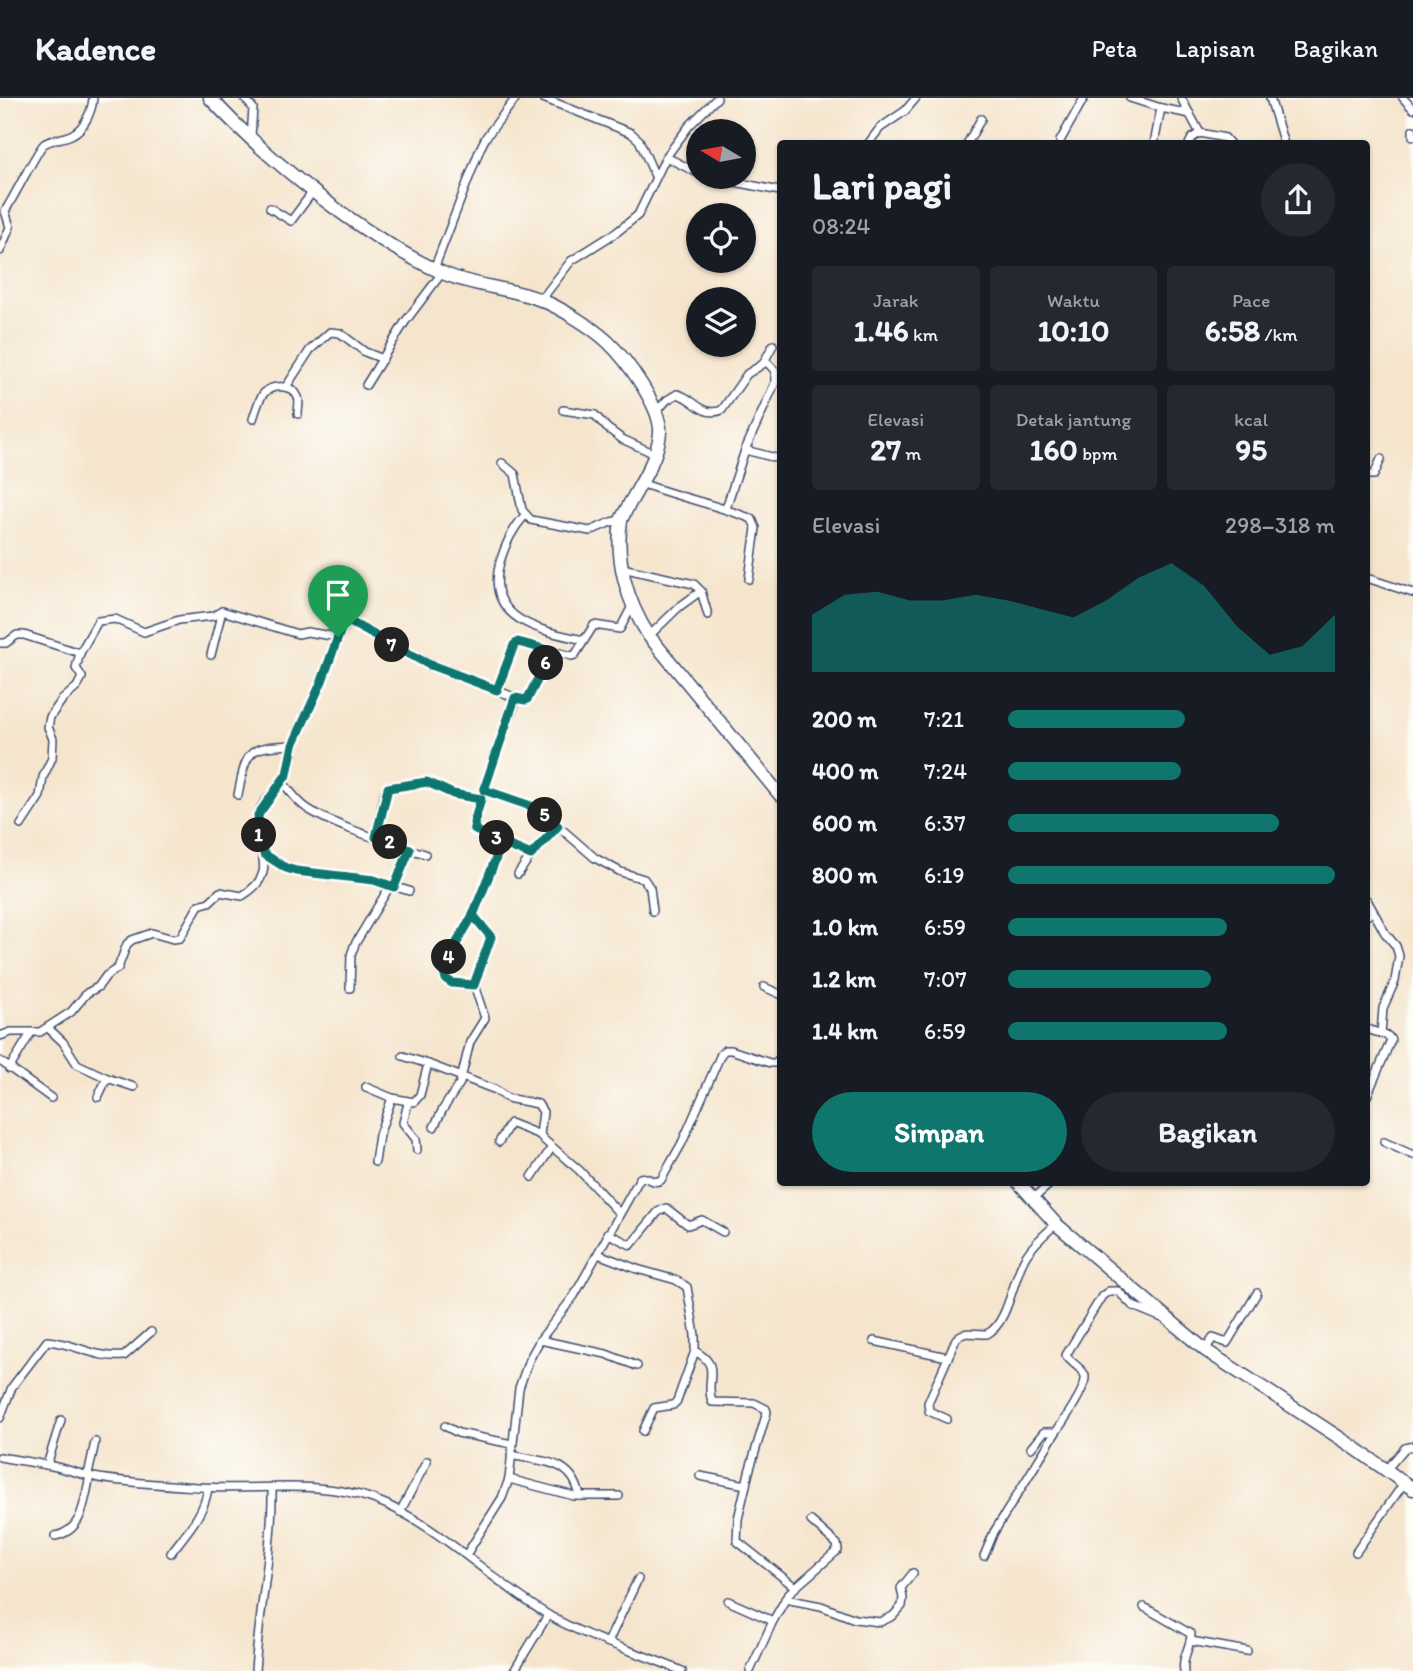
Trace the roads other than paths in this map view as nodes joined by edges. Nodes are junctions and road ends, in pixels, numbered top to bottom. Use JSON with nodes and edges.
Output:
{"nodes":[{"id":1,"x":93,"y":98,"type":"edge"},
{"id":2,"x":209,"y":98,"type":"edge"},
{"id":3,"x":244,"y":98,"type":"edge"},
{"id":4,"x":516,"y":98,"type":"edge"},
{"id":5,"x":543,"y":98,"type":"edge"},
{"id":6,"x":717,"y":98,"type":"edge"},
{"id":7,"x":916,"y":98,"type":"edge"},
{"id":8,"x":1084,"y":98,"type":"edge"},
{"id":9,"x":1130,"y":98,"type":"edge"},
{"id":10,"x":1181,"y":98,"type":"edge"},
{"id":11,"x":1270,"y":98,"type":"edge"},
{"id":12,"x":1403,"y":98,"type":"edge"},
{"id":13,"x":1161,"y":108,"type":"junction"},
{"id":14,"x":1413,"y":109,"type":"edge"},
{"id":15,"x":1190,"y":114,"type":"junction"},
{"id":16,"x":981,"y":119,"type":"dead end"},
{"id":17,"x":1413,"y":130,"type":"edge"},
{"id":18,"x":1199,"y":133,"type":"junction"},
{"id":19,"x":1413,"y":136,"type":"edge"},
{"id":20,"x":251,"y":137,"type":"junction"},
{"id":21,"x":871,"y":140,"type":"edge"},
{"id":22,"x":969,"y":140,"type":"edge"},
{"id":23,"x":1061,"y":140,"type":"edge"},
{"id":24,"x":1155,"y":140,"type":"edge"},
{"id":25,"x":1191,"y":140,"type":"edge"},
{"id":26,"x":1227,"y":140,"type":"edge"},
{"id":27,"x":1282,"y":140,"type":"edge"},
{"id":28,"x":666,"y":157,"type":"junction"},
{"id":29,"x":686,"y":167,"type":"edge"},
{"id":30,"x":655,"y":176,"type":"junction"},
{"id":31,"x":756,"y":186,"type":"edge"},
{"id":32,"x":314,"y":190,"type":"junction"},
{"id":33,"x":777,"y":190,"type":"edge"},
{"id":34,"x":270,"y":208,"type":"dead end"},
{"id":35,"x":0,"y":251,"type":"edge"},
{"id":36,"x":438,"y":271,"type":"junction"},
{"id":37,"x":541,"y":300,"type":"junction"},
{"id":38,"x":774,"y":345,"type":"dead end"},
{"id":39,"x":383,"y":359,"type":"junction"},
{"id":40,"x":765,"y":360,"type":"junction"},
{"id":41,"x":366,"y":385,"type":"dead end"},
{"id":42,"x":286,"y":387,"type":"junction"},
{"id":43,"x":563,"y":410,"type":"dead end"},
{"id":44,"x":656,"y":412,"type":"junction"},
{"id":45,"x":298,"y":414,"type":"dead end"},
{"id":46,"x":253,"y":419,"type":"dead end"},
{"id":47,"x":745,"y":450,"type":"junction"},
{"id":48,"x":656,"y":454,"type":"junction"},
{"id":49,"x":777,"y":458,"type":"edge"},
{"id":50,"x":1381,"y":459,"type":"dead end"},
{"id":51,"x":502,"y":463,"type":"dead end"},
{"id":52,"x":1370,"y":475,"type":"edge"},
{"id":53,"x":640,"y":483,"type":"junction"},
{"id":54,"x":726,"y":508,"type":"junction"},
{"id":55,"x":525,"y":515,"type":"junction"},
{"id":56,"x":621,"y":520,"type":"junction"},
{"id":57,"x":622,"y":568,"type":"junction"},
{"id":58,"x":749,"y":579,"type":"dead end"},
{"id":59,"x":1370,"y":579,"type":"dead end"},
{"id":60,"x":701,"y":591,"type":"junction"},
{"id":61,"x":1413,"y":593,"type":"edge"},
{"id":62,"x":632,"y":607,"type":"junction"},
{"id":63,"x":222,"y":611,"type":"junction"},
{"id":64,"x":708,"y":615,"type":"dead end"},
{"id":65,"x":649,"y":636,"type":"junction"},
{"id":66,"x":338,"y":637,"type":"junction"},
{"id":67,"x":584,"y":640,"type":"junction"},
{"id":68,"x":0,"y":643,"type":"edge"},
{"id":69,"x":552,"y":651,"type":"junction"},
{"id":70,"x":80,"y":653,"type":"junction"},
{"id":71,"x":211,"y":655,"type":"dead end"},
{"id":72,"x":497,"y":690,"type":"junction"},
{"id":73,"x":515,"y":698,"type":"junction"},
{"id":74,"x":293,"y":745,"type":"junction"},
{"id":75,"x":282,"y":781,"type":"junction"},
{"id":76,"x":484,"y":790,"type":"junction"},
{"id":77,"x":777,"y":791,"type":"edge"},
{"id":78,"x":238,"y":795,"type":"dead end"},
{"id":79,"x":481,"y":799,"type":"junction"},
{"id":80,"x":21,"y":825,"type":"dead end"},
{"id":81,"x":558,"y":826,"type":"junction"},
{"id":82,"x":376,"y":837,"type":"junction"},
{"id":83,"x":500,"y":842,"type":"junction"},
{"id":84,"x":410,"y":849,"type":"junction"},
{"id":85,"x":264,"y":854,"type":"junction"},
{"id":86,"x":425,"y":854,"type":"dead end"},
{"id":87,"x":531,"y":855,"type":"junction"},
{"id":88,"x":518,"y":874,"type":"dead end"},
{"id":89,"x":392,"y":886,"type":"junction"},
{"id":90,"x":409,"y":891,"type":"dead end"},
{"id":91,"x":653,"y":911,"type":"dead end"},
{"id":92,"x":1370,"y":914,"type":"edge"},
{"id":93,"x":473,"y":915,"type":"junction"},
{"id":94,"x":474,"y":985,"type":"junction"},
{"id":95,"x":764,"y":987,"type":"dead end"},
{"id":96,"x":350,"y":988,"type":"dead end"},
{"id":97,"x":777,"y":993,"type":"edge"},
{"id":98,"x":48,"y":1028,"type":"junction"},
{"id":99,"x":1370,"y":1029,"type":"edge"},
{"id":100,"x":31,"y":1033,"type":"junction"},
{"id":101,"x":1381,"y":1034,"type":"junction"},
{"id":102,"x":0,"y":1036,"type":"edge"},
{"id":103,"x":403,"y":1056,"type":"dead end"},
{"id":104,"x":0,"y":1061,"type":"edge"},
{"id":105,"x":777,"y":1061,"type":"edge"},
{"id":106,"x":428,"y":1064,"type":"junction"},
{"id":107,"x":9,"y":1069,"type":"junction"},
{"id":108,"x":463,"y":1076,"type":"junction"},
{"id":109,"x":107,"y":1078,"type":"junction"},
{"id":110,"x":134,"y":1087,"type":"dead end"},
{"id":111,"x":366,"y":1087,"type":"dead end"},
{"id":112,"x":1370,"y":1089,"type":"edge"},
{"id":113,"x":98,"y":1097,"type":"dead end"},
{"id":114,"x":51,"y":1098,"type":"dead end"},
{"id":115,"x":392,"y":1098,"type":"junction"},
{"id":116,"x":408,"y":1103,"type":"junction"},
{"id":117,"x":434,"y":1126,"type":"dead end"},
{"id":118,"x":540,"y":1135,"type":"junction"},
{"id":119,"x":499,"y":1142,"type":"dead end"},
{"id":120,"x":1384,"y":1142,"type":"dead end"},
{"id":121,"x":552,"y":1147,"type":"junction"},
{"id":122,"x":417,"y":1150,"type":"dead end"},
{"id":123,"x":1413,"y":1156,"type":"edge"},
{"id":124,"x":375,"y":1162,"type":"dead end"},
{"id":125,"x":531,"y":1177,"type":"dead end"},
{"id":126,"x":1022,"y":1186,"type":"edge"},
{"id":127,"x":1048,"y":1186,"type":"edge"},
{"id":128,"x":1033,"y":1199,"type":"junction"},
{"id":129,"x":619,"y":1213,"type":"junction"},
{"id":130,"x":1056,"y":1224,"type":"junction"},
{"id":131,"x":723,"y":1232,"type":"dead end"},
{"id":132,"x":607,"y":1233,"type":"junction"},
{"id":133,"x":598,"y":1254,"type":"junction"},
{"id":134,"x":1257,"y":1293,"type":"dead end"},
{"id":135,"x":1168,"y":1320,"type":"junction"},
{"id":136,"x":150,"y":1332,"type":"dead end"},
{"id":137,"x":540,"y":1340,"type":"junction"},
{"id":138,"x":874,"y":1341,"type":"dead end"},
{"id":139,"x":1205,"y":1350,"type":"junction"},
{"id":140,"x":695,"y":1351,"type":"junction"},
{"id":141,"x":947,"y":1357,"type":"junction"},
{"id":142,"x":637,"y":1366,"type":"dead end"},
{"id":143,"x":0,"y":1418,"type":"edge"},
{"id":144,"x":947,"y":1419,"type":"dead end"},
{"id":145,"x":61,"y":1420,"type":"dead end"},
{"id":146,"x":445,"y":1426,"type":"dead end"},
{"id":147,"x":643,"y":1431,"type":"dead end"},
{"id":148,"x":1056,"y":1433,"type":"junction"},
{"id":149,"x":95,"y":1442,"type":"dead end"},
{"id":150,"x":512,"y":1444,"type":"junction"},
{"id":151,"x":1413,"y":1446,"type":"edge"},
{"id":152,"x":1031,"y":1448,"type":"dead end"},
{"id":153,"x":511,"y":1455,"type":"junction"},
{"id":154,"x":0,"y":1457,"type":"edge"},
{"id":155,"x":427,"y":1461,"type":"dead end"},
{"id":156,"x":47,"y":1465,"type":"junction"},
{"id":157,"x":1386,"y":1469,"type":"junction"},
{"id":158,"x":89,"y":1476,"type":"junction"},
{"id":159,"x":700,"y":1476,"type":"dead end"},
{"id":160,"x":509,"y":1479,"type":"junction"},
{"id":161,"x":746,"y":1485,"type":"junction"},
{"id":162,"x":1409,"y":1486,"type":"edge"},
{"id":163,"x":208,"y":1488,"type":"junction"},
{"id":164,"x":272,"y":1488,"type":"junction"},
{"id":165,"x":580,"y":1496,"type":"junction"},
{"id":166,"x":619,"y":1496,"type":"dead end"},
{"id":167,"x":400,"y":1513,"type":"junction"},
{"id":168,"x":811,"y":1521,"type":"dead end"},
{"id":169,"x":55,"y":1536,"type":"dead end"},
{"id":170,"x":1356,"y":1552,"type":"dead end"},
{"id":171,"x":171,"y":1553,"type":"dead end"},
{"id":172,"x":466,"y":1555,"type":"junction"},
{"id":173,"x":984,"y":1556,"type":"dead end"},
{"id":174,"x":913,"y":1573,"type":"dead end"},
{"id":175,"x":638,"y":1579,"type":"dead end"},
{"id":176,"x":795,"y":1587,"type":"junction"},
{"id":177,"x":785,"y":1599,"type":"junction"},
{"id":178,"x":728,"y":1601,"type":"dead end"},
{"id":179,"x":1144,"y":1607,"type":"dead end"},
{"id":180,"x":548,"y":1615,"type":"junction"},
{"id":181,"x":773,"y":1620,"type":"junction"},
{"id":182,"x":1191,"y":1641,"type":"junction"},
{"id":183,"x":608,"y":1642,"type":"junction"},
{"id":184,"x":1247,"y":1651,"type":"dead end"},
{"id":185,"x":255,"y":1671,"type":"edge"},
{"id":186,"x":514,"y":1671,"type":"edge"},
{"id":187,"x":682,"y":1671,"type":"edge"},
{"id":188,"x":750,"y":1671,"type":"edge"},
{"id":189,"x":1184,"y":1671,"type":"edge"}],
"edges":[{"from":1,"to":35,"type":"street"},
{"from":2,"to":20,"type":"main road"},
{"from":3,"to":20,"type":"street"},
{"from":4,"to":36,"type":"street"},
{"from":5,"to":30,"type":"street"},
{"from":6,"to":28,"type":"street"},
{"from":7,"to":21,"type":"street"},
{"from":8,"to":23,"type":"street"},
{"from":9,"to":13,"type":"street"},
{"from":10,"to":15,"type":"street"},
{"from":11,"to":27,"type":"street"},
{"from":12,"to":14,"type":"street"},
{"from":13,"to":15,"type":"street"},
{"from":13,"to":24,"type":"street"},
{"from":15,"to":18,"type":"street"},
{"from":16,"to":22,"type":"street"},
{"from":17,"to":19,"type":"street"},
{"from":18,"to":25,"type":"street"},
{"from":18,"to":26,"type":"street"},
{"from":20,"to":32,"type":"main road"},
{"from":28,"to":29,"type":"street"},
{"from":28,"to":30,"type":"street"},
{"from":30,"to":37,"type":"street"},
{"from":31,"to":33,"type":"street"},
{"from":32,"to":34,"type":"street"},
{"from":32,"to":36,"type":"main road"},
{"from":36,"to":37,"type":"main road"},
{"from":36,"to":39,"type":"street"},
{"from":37,"to":44,"type":"main road"},
{"from":38,"to":40,"type":"street"},
{"from":39,"to":41,"type":"street"},
{"from":39,"to":42,"type":"street"},
{"from":40,"to":44,"type":"street"},
{"from":40,"to":47,"type":"street"},
{"from":42,"to":45,"type":"street"},
{"from":42,"to":46,"type":"street"},
{"from":43,"to":48,"type":"street"},
{"from":44,"to":48,"type":"main road"},
{"from":47,"to":49,"type":"street"},
{"from":47,"to":54,"type":"street"},
{"from":48,"to":53,"type":"main road"},
{"from":50,"to":52,"type":"street"},
{"from":51,"to":55,"type":"street"},
{"from":53,"to":54,"type":"street"},
{"from":53,"to":56,"type":"main road"},
{"from":54,"to":58,"type":"street"},
{"from":55,"to":56,"type":"street"},
{"from":55,"to":67,"type":"street"},
{"from":56,"to":57,"type":"main road"},
{"from":57,"to":60,"type":"street"},
{"from":57,"to":62,"type":"main road"},
{"from":59,"to":61,"type":"street"},
{"from":60,"to":64,"type":"street"},
{"from":60,"to":65,"type":"street"},
{"from":62,"to":65,"type":"main road"},
{"from":62,"to":67,"type":"street"},
{"from":63,"to":66,"type":"street"},
{"from":63,"to":70,"type":"street"},
{"from":63,"to":71,"type":"street"},
{"from":65,"to":77,"type":"main road"},
{"from":66,"to":72,"type":"street"},
{"from":66,"to":74,"type":"street"},
{"from":67,"to":69,"type":"street"},
{"from":68,"to":70,"type":"street"},
{"from":69,"to":72,"type":"street"},
{"from":69,"to":73,"type":"street"},
{"from":70,"to":80,"type":"street"},
{"from":72,"to":73,"type":"street"},
{"from":73,"to":76,"type":"street"},
{"from":74,"to":75,"type":"street"},
{"from":74,"to":78,"type":"street"},
{"from":75,"to":82,"type":"street"},
{"from":75,"to":85,"type":"street"},
{"from":76,"to":79,"type":"street"},
{"from":76,"to":81,"type":"street"},
{"from":79,"to":82,"type":"street"},
{"from":79,"to":83,"type":"street"},
{"from":81,"to":87,"type":"street"},
{"from":81,"to":91,"type":"street"},
{"from":82,"to":84,"type":"street"},
{"from":83,"to":87,"type":"street"},
{"from":83,"to":93,"type":"street"},
{"from":84,"to":86,"type":"street"},
{"from":84,"to":89,"type":"street"},
{"from":85,"to":89,"type":"street"},
{"from":85,"to":98,"type":"street"},
{"from":87,"to":88,"type":"street"},
{"from":89,"to":90,"type":"street"},
{"from":89,"to":96,"type":"street"},
{"from":92,"to":101,"type":"street"},
{"from":93,"to":94,"type":"street"},
{"from":93,"to":94,"type":"street"},
{"from":94,"to":108,"type":"street"},
{"from":95,"to":97,"type":"street"},
{"from":98,"to":100,"type":"street"},
{"from":98,"to":109,"type":"street"},
{"from":99,"to":101,"type":"street"},
{"from":100,"to":102,"type":"street"},
{"from":100,"to":107,"type":"street"},
{"from":101,"to":112,"type":"street"},
{"from":103,"to":106,"type":"street"},
{"from":104,"to":107,"type":"street"},
{"from":105,"to":129,"type":"street"},
{"from":106,"to":108,"type":"street"},
{"from":106,"to":116,"type":"street"},
{"from":107,"to":114,"type":"street"},
{"from":108,"to":117,"type":"street"},
{"from":108,"to":118,"type":"street"},
{"from":109,"to":110,"type":"street"},
{"from":109,"to":113,"type":"street"},
{"from":111,"to":115,"type":"street"},
{"from":115,"to":116,"type":"street"},
{"from":115,"to":124,"type":"street"},
{"from":116,"to":122,"type":"street"},
{"from":118,"to":119,"type":"street"},
{"from":118,"to":121,"type":"street"},
{"from":120,"to":123,"type":"street"},
{"from":121,"to":125,"type":"street"},
{"from":121,"to":129,"type":"street"},
{"from":126,"to":128,"type":"main road"},
{"from":127,"to":128,"type":"street"},
{"from":128,"to":130,"type":"main road"},
{"from":129,"to":132,"type":"street"},
{"from":130,"to":135,"type":"main road"},
{"from":130,"to":141,"type":"street"},
{"from":131,"to":132,"type":"street"},
{"from":132,"to":133,"type":"street"},
{"from":133,"to":137,"type":"street"},
{"from":133,"to":140,"type":"street"},
{"from":134,"to":139,"type":"street"},
{"from":135,"to":139,"type":"main road"},
{"from":135,"to":148,"type":"street"},
{"from":136,"to":143,"type":"street"},
{"from":137,"to":142,"type":"street"},
{"from":137,"to":150,"type":"street"},
{"from":138,"to":141,"type":"street"},
{"from":139,"to":157,"type":"main road"},
{"from":140,"to":147,"type":"street"},
{"from":140,"to":161,"type":"street"},
{"from":141,"to":144,"type":"street"},
{"from":145,"to":156,"type":"street"},
{"from":146,"to":150,"type":"street"},
{"from":148,"to":152,"type":"street"},
{"from":148,"to":173,"type":"street"},
{"from":149,"to":158,"type":"street"},
{"from":150,"to":153,"type":"street"},
{"from":151,"to":157,"type":"street"},
{"from":153,"to":160,"type":"street"},
{"from":153,"to":165,"type":"street"},
{"from":154,"to":156,"type":"street"},
{"from":155,"to":167,"type":"street"},
{"from":156,"to":158,"type":"street"},
{"from":157,"to":162,"type":"main road"},
{"from":158,"to":163,"type":"street"},
{"from":158,"to":169,"type":"street"},
{"from":159,"to":161,"type":"street"},
{"from":160,"to":165,"type":"street"},
{"from":160,"to":172,"type":"street"},
{"from":161,"to":176,"type":"street"},
{"from":162,"to":170,"type":"street"},
{"from":163,"to":164,"type":"street"},
{"from":163,"to":171,"type":"street"},
{"from":164,"to":167,"type":"street"},
{"from":164,"to":185,"type":"street"},
{"from":165,"to":166,"type":"street"},
{"from":167,"to":172,"type":"street"},
{"from":168,"to":176,"type":"street"},
{"from":172,"to":180,"type":"street"},
{"from":174,"to":177,"type":"street"},
{"from":175,"to":183,"type":"street"},
{"from":176,"to":177,"type":"street"},
{"from":177,"to":181,"type":"street"},
{"from":178,"to":181,"type":"street"},
{"from":179,"to":182,"type":"street"},
{"from":180,"to":183,"type":"street"},
{"from":180,"to":186,"type":"street"},
{"from":181,"to":188,"type":"street"},
{"from":182,"to":184,"type":"street"},
{"from":182,"to":189,"type":"street"},
{"from":183,"to":187,"type":"street"}]}
